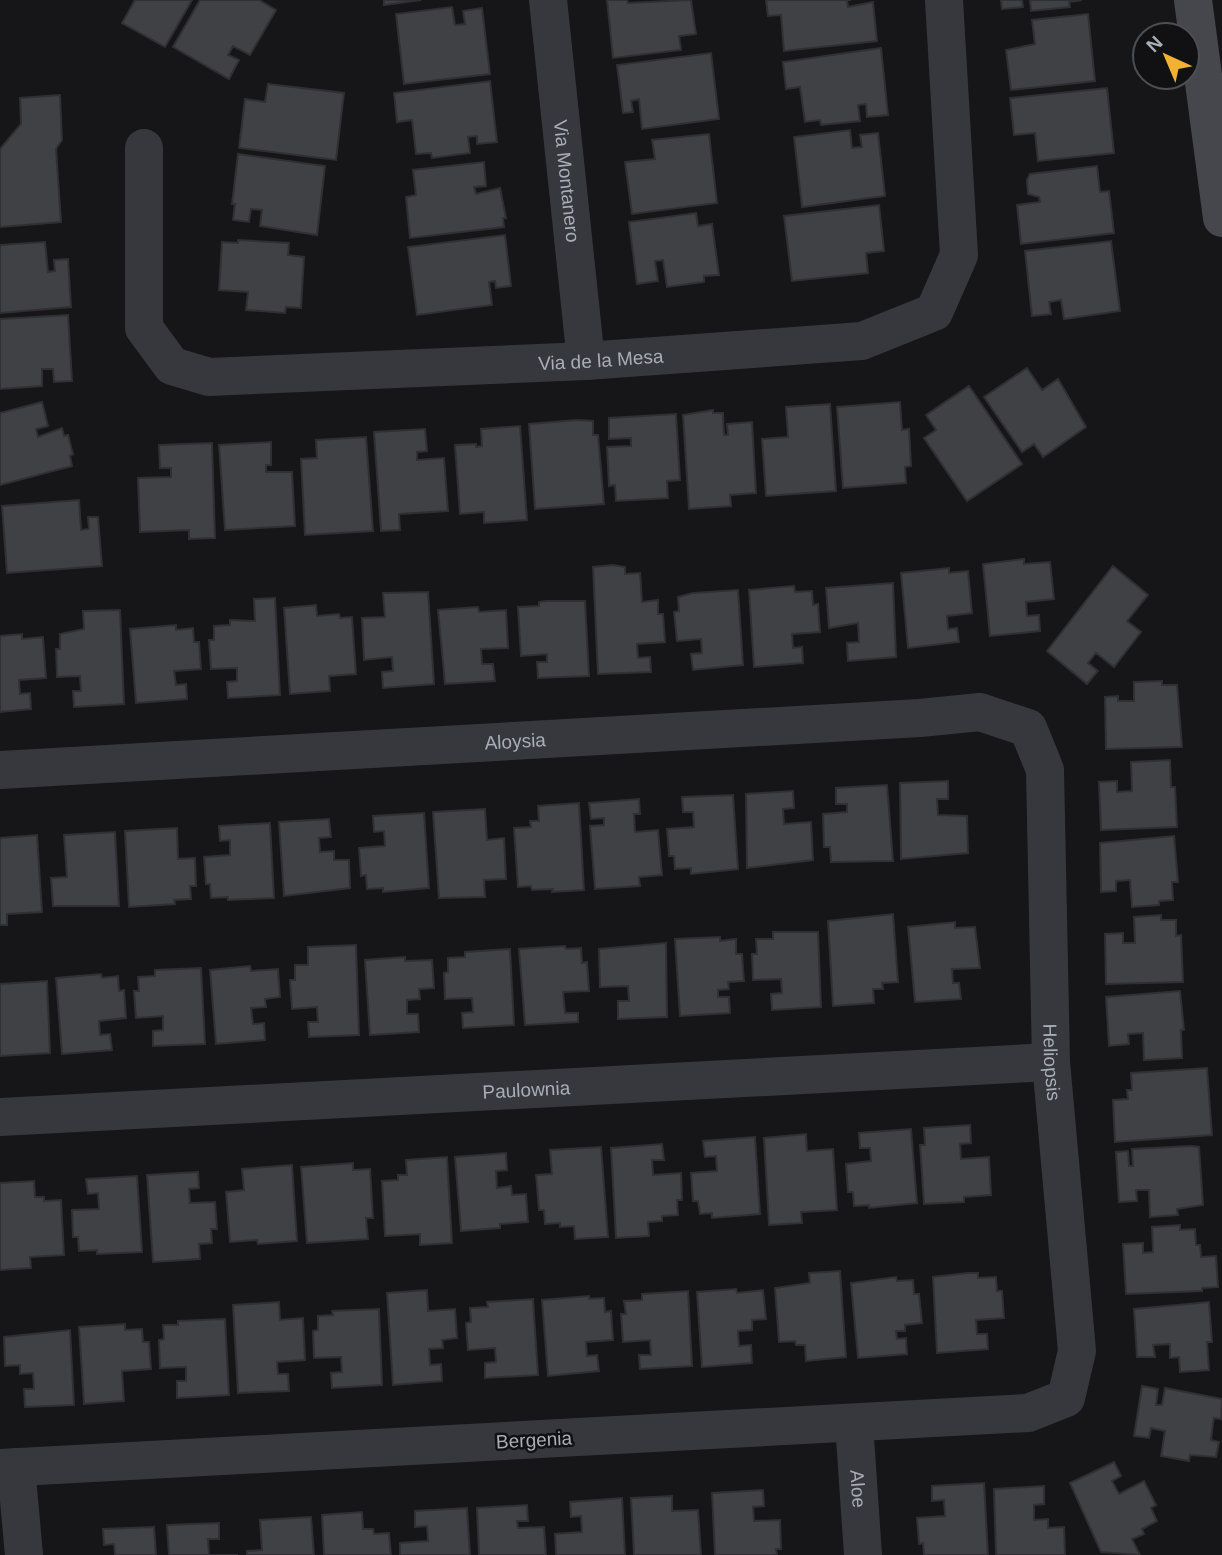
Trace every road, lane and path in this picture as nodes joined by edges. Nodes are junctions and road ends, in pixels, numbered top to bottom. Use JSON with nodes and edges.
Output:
{"nodes":[{"id":1,"x":548,"y":0,"type":"edge"},
{"id":2,"x":944,"y":0,"type":"edge"},
{"id":3,"x":1193,"y":0,"type":"edge"},
{"id":4,"x":144,"y":148,"type":"dead end"},
{"id":5,"x":1222,"y":218,"type":"edge"},
{"id":6,"x":586,"y":360,"type":"junction"},
{"id":7,"x":1028,"y":727,"type":"joint"},
{"id":8,"x":0,"y":770,"type":"edge"},
{"id":9,"x":1051,"y":1062,"type":"junction"},
{"id":10,"x":0,"y":1117,"type":"edge"},
{"id":11,"x":1066,"y":1398,"type":"joint"},
{"id":12,"x":855,"y":1423,"type":"junction"},
{"id":13,"x":8,"y":1467,"type":"edge"},
{"id":14,"x":24,"y":1555,"type":"edge"},
{"id":15,"x":863,"y":1555,"type":"edge"}],
"edges":[{"from":1,"to":6,"type":"street","name":"Via Montanero"},
{"from":2,"to":6,"type":"street","name":"Via de la Mesa"},
{"from":3,"to":5,"type":"main road"},
{"from":4,"to":6,"type":"street","name":"Via de la Mesa"},
{"from":7,"to":8,"type":"street","name":"Aloysia"},
{"from":7,"to":9,"type":"street","name":"Heliopsis"},
{"from":9,"to":10,"type":"street","name":"Paulownia"},
{"from":9,"to":11,"type":"street","name":"Heliopsis"},
{"from":11,"to":12,"type":"street","name":"Bergenia"},
{"from":12,"to":13,"type":"street","name":"Bergenia"},
{"from":12,"to":15,"type":"street","name":"Aloe"},
{"from":13,"to":14,"type":"street"}]}
